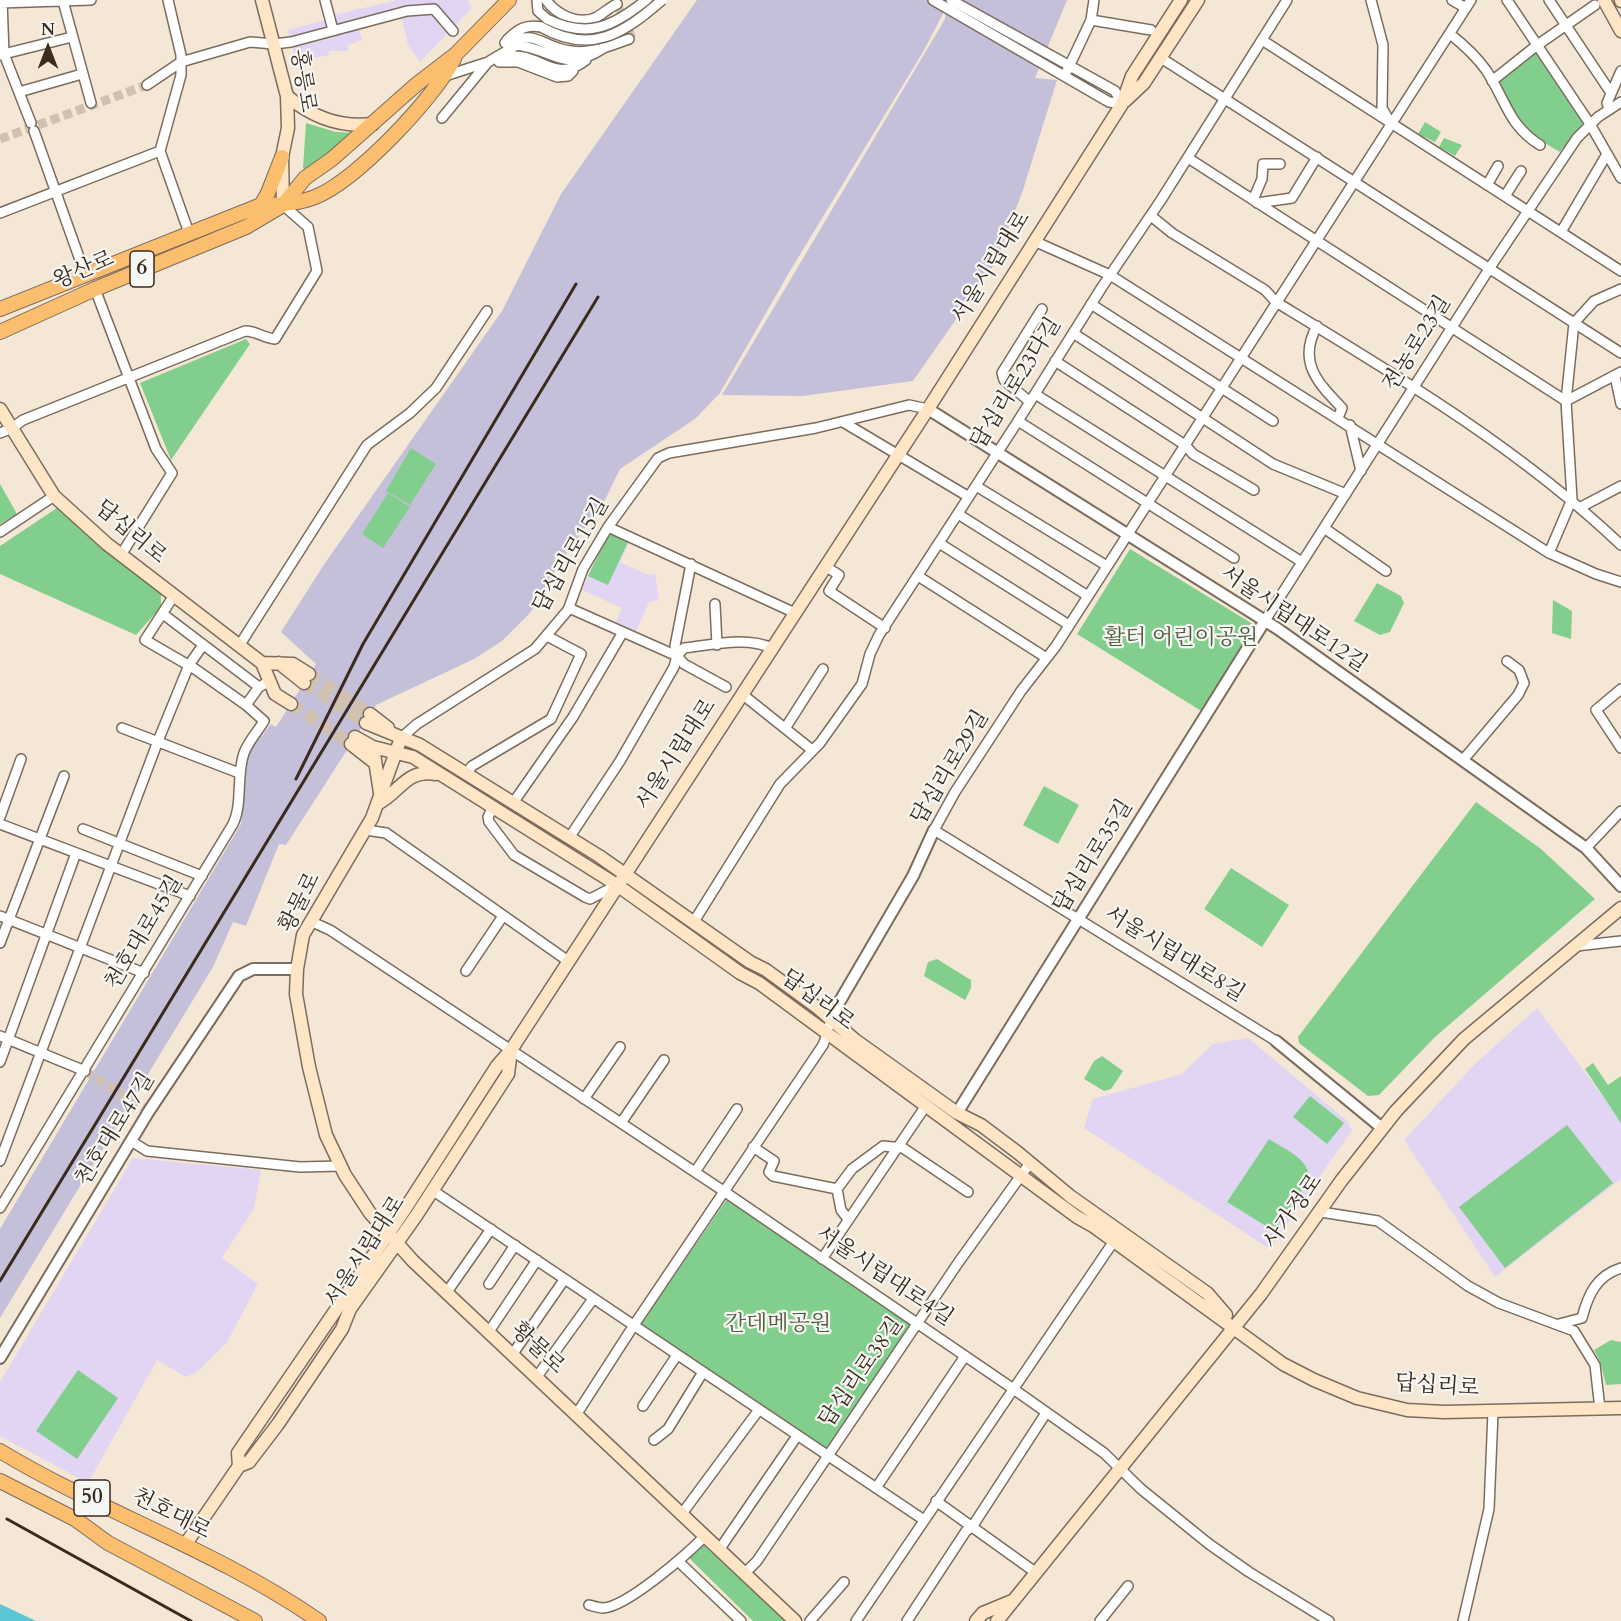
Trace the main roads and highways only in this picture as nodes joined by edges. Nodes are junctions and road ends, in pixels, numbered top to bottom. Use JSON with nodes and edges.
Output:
{"nodes":[{"id":1,"x":262,"y":0,"type":"edge"},
{"id":2,"x":509,"y":0,"type":"edge"},
{"id":3,"x":1181,"y":0,"type":"edge"},
{"id":4,"x":1198,"y":0,"type":"edge"},
{"id":5,"x":1600,"y":3,"type":"edge"},
{"id":6,"x":1621,"y":31,"type":"edge"},
{"id":7,"x":456,"y":54,"type":"junction"},
{"id":8,"x":287,"y":96,"type":"junction"},
{"id":9,"x":1122,"y":104,"type":"junction"},
{"id":10,"x":373,"y":124,"type":"junction"},
{"id":11,"x":282,"y":157,"type":"junction"},
{"id":12,"x":261,"y":205,"type":"junction"},
{"id":13,"x":283,"y":205,"type":"junction"},
{"id":14,"x":0,"y":309,"type":"edge"},
{"id":15,"x":0,"y":332,"type":"edge"},
{"id":16,"x":0,"y":409,"type":"edge"},
{"id":17,"x":262,"y":663,"type":"junction"},
{"id":18,"x":307,"y":679,"type":"tunnel mouth"},
{"id":19,"x":293,"y":701,"type":"tunnel mouth"},
{"id":20,"x":368,"y":718,"type":"tunnel mouth"},
{"id":21,"x":401,"y":738,"type":"junction"},
{"id":22,"x":373,"y":747,"type":"junction"},
{"id":23,"x":395,"y":753,"type":"junction"},
{"id":24,"x":374,"y":762,"type":"junction"},
{"id":25,"x":440,"y":774,"type":"junction"},
{"id":26,"x":379,"y":799,"type":"junction"},
{"id":27,"x":624,"y":873,"type":"junction"},
{"id":28,"x":617,"y":885,"type":"junction"},
{"id":29,"x":1621,"y":908,"type":"edge"},
{"id":30,"x":511,"y":1050,"type":"junction"},
{"id":31,"x":392,"y":1238,"type":"junction"},
{"id":32,"x":1236,"y":1327,"type":"junction"},
{"id":33,"x":1621,"y":1408,"type":"edge"},
{"id":34,"x":0,"y":1451,"type":"edge"},
{"id":35,"x":239,"y":1466,"type":"junction"},
{"id":36,"x":0,"y":1481,"type":"edge"},
{"id":37,"x":185,"y":1545,"type":"junction"},
{"id":38,"x":1013,"y":1600,"type":"junction"},
{"id":39,"x":255,"y":1621,"type":"edge"},
{"id":40,"x":319,"y":1621,"type":"edge"},
{"id":41,"x":795,"y":1621,"type":"edge"},
{"id":42,"x":976,"y":1621,"type":"edge"},
{"id":43,"x":997,"y":1621,"type":"edge"},
{"id":44,"x":1008,"y":1621,"type":"edge"}],
"edges":[{"from":1,"to":8,"type":"main road","name":"홍릉로"},
{"from":2,"to":7,"type":"main road","name":"왕산로","number":"6"},
{"from":3,"to":9,"type":"main road","name":"서울시립대로"},
{"from":4,"to":9,"type":"main road","name":"서울시립대로"},
{"from":5,"to":6,"type":"main road"},
{"from":7,"to":10,"type":"main road","name":"왕산로","number":"6"},
{"from":7,"to":13,"type":"main road","name":"왕산로","number":"6"},
{"from":8,"to":10,"type":"main road"},
{"from":8,"to":11,"type":"main road","name":"홍릉로"},
{"from":9,"to":27,"type":"main road","name":"서울시립대로"},
{"from":10,"to":13,"type":"main road","name":"왕산로","number":"6"},
{"from":11,"to":12,"type":"main road"},
{"from":11,"to":13,"type":"main road","name":"홍릉로"},
{"from":12,"to":13,"type":"main road","name":"왕산로","number":"6"},
{"from":12,"to":14,"type":"main road","name":"왕산로","number":"6"},
{"from":13,"to":15,"type":"main road","name":"왕산로","number":"6"},
{"from":16,"to":17,"type":"main road","name":"답십리로"},
{"from":17,"to":18,"type":"main road"},
{"from":17,"to":19,"type":"main road","name":"답십리로"},
{"from":20,"to":21,"type":"main road","name":"답십리로"},
{"from":21,"to":23,"type":"main road","name":"황물로"},
{"from":21,"to":27,"type":"main road","name":"답십리로"},
{"from":22,"to":23,"type":"main road","name":"답십리로"},
{"from":22,"to":24,"type":"main road"},
{"from":22,"to":24,"type":"main road","name":"답십리로"},
{"from":23,"to":25,"type":"main road","name":"답십리로"},
{"from":23,"to":26,"type":"main road","name":"황물로"},
{"from":24,"to":26,"type":"main road"},
{"from":25,"to":26,"type":"main road"},
{"from":25,"to":28,"type":"main road","name":"답십리로"},
{"from":26,"to":31,"type":"main road","name":"황물로"},
{"from":27,"to":28,"type":"main road","name":"서울시립대로"},
{"from":27,"to":32,"type":"main road","name":"답십리로"},
{"from":28,"to":30,"type":"main road","name":"서울시립대로"},
{"from":28,"to":32,"type":"main road","name":"답십리로"},
{"from":29,"to":32,"type":"main road","name":"사가정로"},
{"from":30,"to":31,"type":"main road","name":"서울시립대로"},
{"from":30,"to":31,"type":"main road","name":"서울시립대로"},
{"from":31,"to":35,"type":"main road","name":"서울시립대로"},
{"from":31,"to":35,"type":"main road","name":"서울시립대로"},
{"from":31,"to":41,"type":"main road","name":"황물로"},
{"from":32,"to":33,"type":"main road","name":"답십리로"},
{"from":32,"to":38,"type":"main road","name":"사가정로"},
{"from":34,"to":37,"type":"main road","name":"천호대로","number":"50"},
{"from":35,"to":37,"type":"main road","name":"서울시립대로"},
{"from":36,"to":39,"type":"main road"},
{"from":37,"to":40,"type":"main road","name":"천호대로","number":"50"},
{"from":38,"to":42,"type":"main road"},
{"from":38,"to":43,"type":"main road","name":"사가정로"},
{"from":38,"to":44,"type":"main road"}]}
